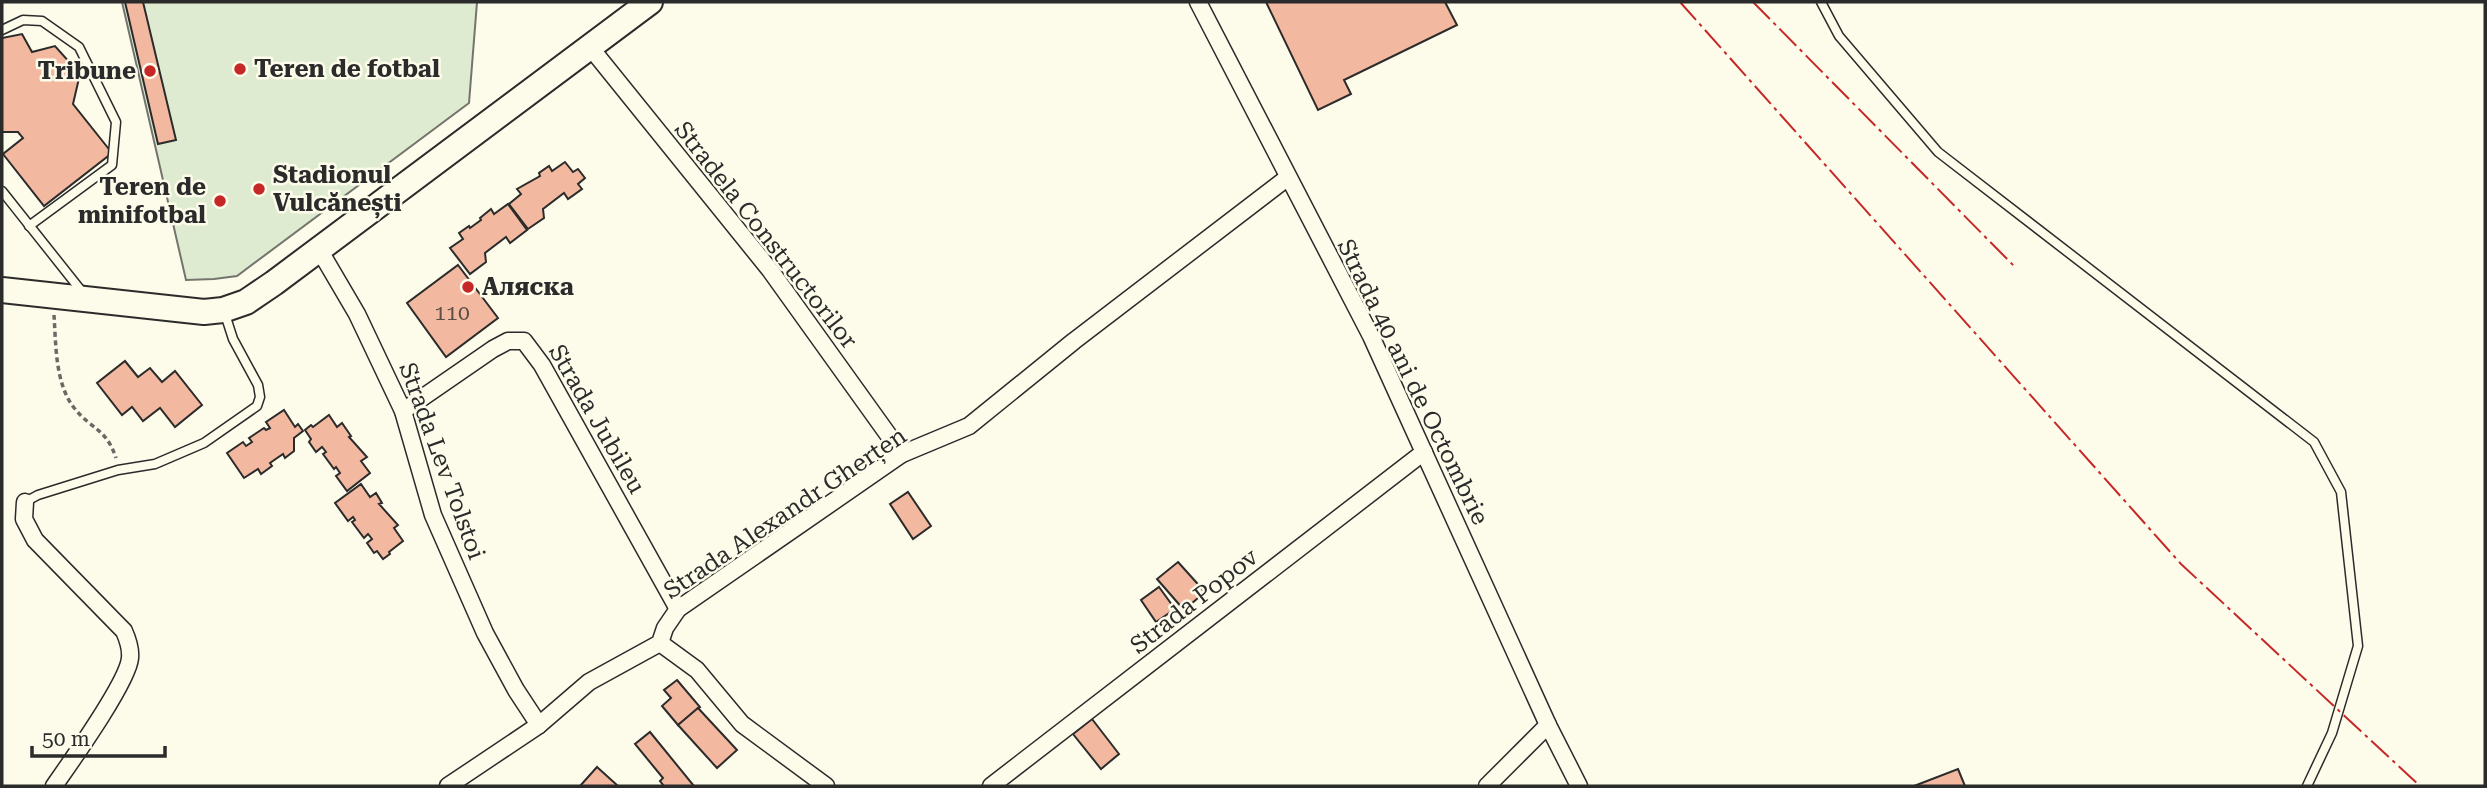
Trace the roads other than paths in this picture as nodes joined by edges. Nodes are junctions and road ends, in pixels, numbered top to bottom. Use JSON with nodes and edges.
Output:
{"nodes":[{"id":1,"x":650,"y":2,"type":"edge"},
{"id":2,"x":1198,"y":2,"type":"edge"},
{"id":3,"x":1821,"y":2,"type":"edge"},
{"id":4,"x":2,"y":30,"type":"edge"},
{"id":5,"x":590,"y":47,"type":"junction"},
{"id":6,"x":1287,"y":178,"type":"junction"},
{"id":7,"x":2,"y":191,"type":"edge"},
{"id":8,"x":29,"y":226,"type":"junction"},
{"id":9,"x":320,"y":251,"type":"junction"},
{"id":10,"x":2,"y":290,"type":"edge"},
{"id":11,"x":88,"y":299,"type":"junction"},
{"id":12,"x":223,"y":310,"type":"junction"},
{"id":13,"x":403,"y":411,"type":"junction"},
{"id":14,"x":1424,"y":452,"type":"junction"},
{"id":15,"x":902,"y":454,"type":"junction"},
{"id":16,"x":25,"y":502,"type":"joint"},
{"id":17,"x":678,"y":609,"type":"junction"},
{"id":18,"x":660,"y":643,"type":"junction"},
{"id":19,"x":539,"y":725,"type":"junction"},
{"id":20,"x":1548,"y":725,"type":"junction"},
{"id":21,"x":54,"y":786,"type":"edge"},
{"id":22,"x":448,"y":786,"type":"edge"},
{"id":23,"x":826,"y":786,"type":"edge"},
{"id":24,"x":990,"y":786,"type":"edge"},
{"id":25,"x":1487,"y":786,"type":"edge"},
{"id":26,"x":1578,"y":786,"type":"edge"},
{"id":27,"x":2307,"y":786,"type":"edge"}],
"edges":[{"from":1,"to":5,"type":"main road"},
{"from":2,"to":6,"type":"street","name":"Strada 40 ani de Octombrie"},
{"from":3,"to":27,"type":"lane"},
{"from":4,"to":8,"type":"lane"},
{"from":5,"to":9,"type":"main road"},
{"from":5,"to":15,"type":"street","name":"Stradela Constructorilor"},
{"from":6,"to":14,"type":"street","name":"Strada 40 ani de Octombrie"},
{"from":6,"to":15,"type":"street","name":"Strada Alexandr Gherțen"},
{"from":7,"to":8,"type":"lane"},
{"from":8,"to":11,"type":"lane"},
{"from":9,"to":12,"type":"main road"},
{"from":9,"to":13,"type":"street","name":"Strada Lev Tolstoi"},
{"from":10,"to":11,"type":"main road"},
{"from":11,"to":12,"type":"main road"},
{"from":12,"to":16,"type":"lane"},
{"from":13,"to":17,"type":"street","name":"Strada Jubileu"},
{"from":13,"to":19,"type":"street","name":"Strada Lev Tolstoi"},
{"from":14,"to":20,"type":"street","name":"Strada 40 ani de Octombrie"},
{"from":14,"to":24,"type":"street","name":"Strada Popov"},
{"from":15,"to":17,"type":"street","name":"Strada Alexandr Gherțen"},
{"from":16,"to":21,"type":"street"},
{"from":17,"to":18,"type":"street","name":"Strada Alexandr Gherțen"},
{"from":18,"to":19,"type":"street"},
{"from":18,"to":23,"type":"street"},
{"from":19,"to":22,"type":"street"},
{"from":20,"to":25,"type":"street"},
{"from":20,"to":26,"type":"street","name":"Strada 40 ani de Octombrie"}]}
